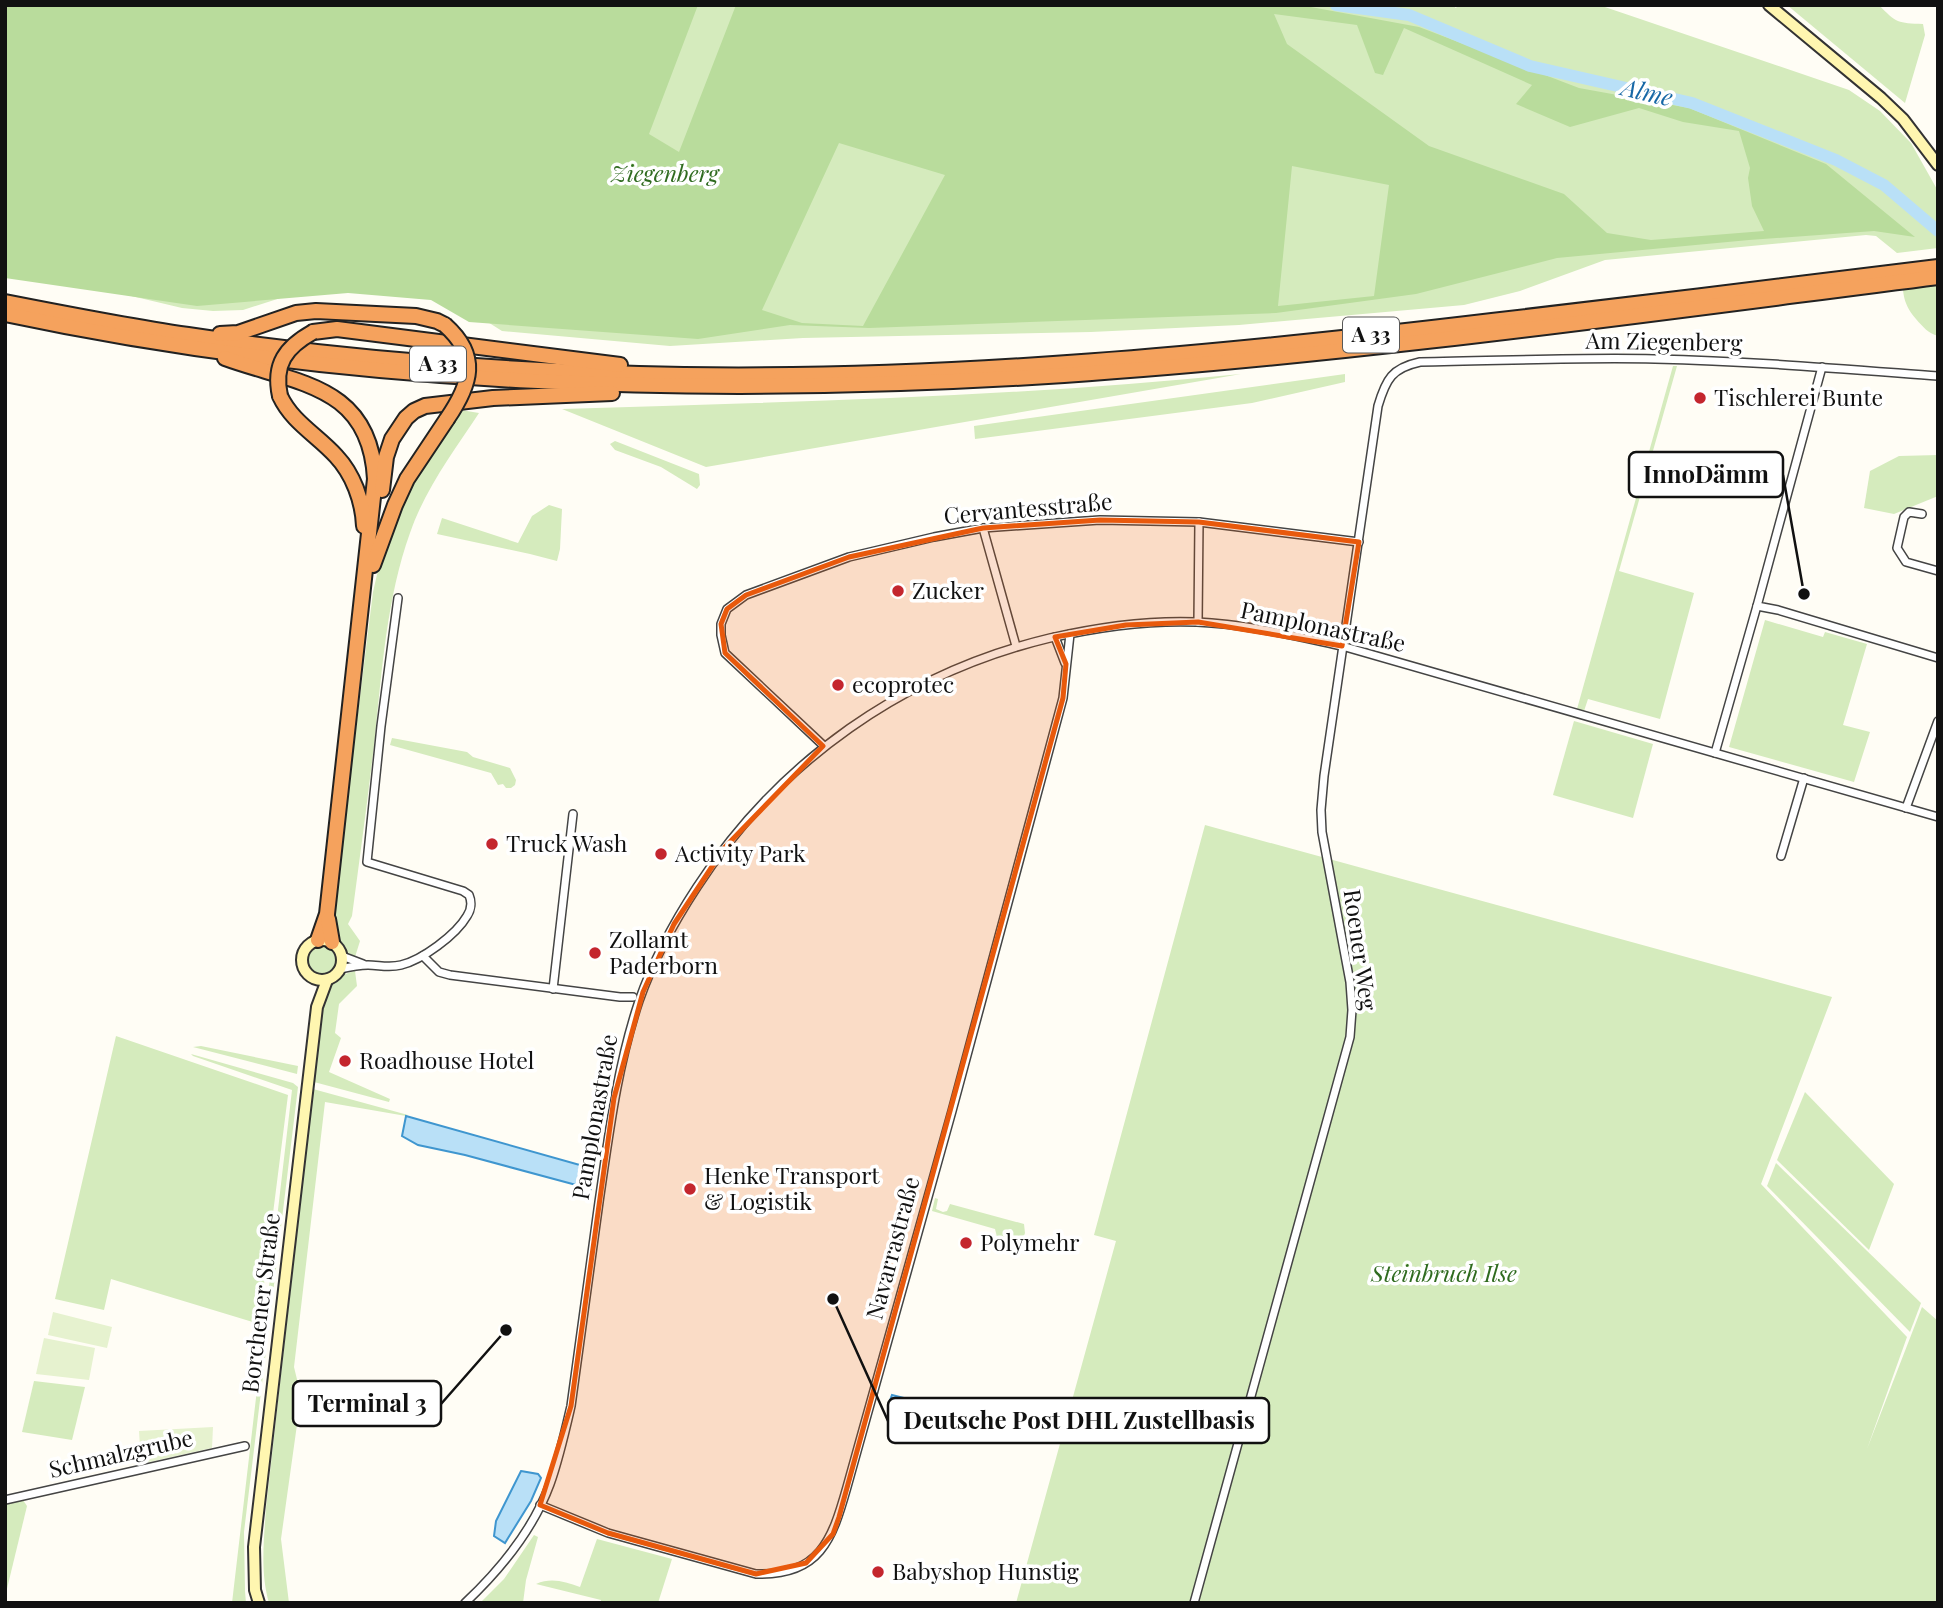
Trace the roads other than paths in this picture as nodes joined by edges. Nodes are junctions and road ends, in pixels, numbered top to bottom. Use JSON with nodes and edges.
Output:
{"nodes":[{"id":1,"x":1769,"y":5,"type":"edge"},
{"id":2,"x":1938,"y":165,"type":"edge"},
{"id":3,"x":1938,"y":267,"type":"edge"},
{"id":4,"x":1938,"y":277,"type":"edge"},
{"id":5,"x":1862,"y":282,"type":"junction"},
{"id":6,"x":5,"y":302,"type":"edge"},
{"id":7,"x":5,"y":314,"type":"edge"},
{"id":8,"x":194,"y":342,"type":"junction"},
{"id":9,"x":1822,"y":367,"type":"junction"},
{"id":10,"x":1392,"y":373,"type":"joint"},
{"id":11,"x":687,"y":375,"type":"junction"},
{"id":12,"x":1938,"y":376,"type":"edge"},
{"id":13,"x":657,"y":386,"type":"junction"},
{"id":14,"x":1922,"y":513,"type":"dead end"},
{"id":15,"x":1199,"y":522,"type":"junction"},
{"id":16,"x":982,"y":528,"type":"junction"},
{"id":17,"x":1359,"y":542,"type":"junction"},
{"id":18,"x":369,"y":569,"type":"junction"},
{"id":19,"x":1938,"y":572,"type":"edge"},
{"id":20,"x":398,"y":598,"type":"dead end"},
{"id":21,"x":1757,"y":606,"type":"junction"},
{"id":22,"x":1198,"y":622,"type":"junction"},
{"id":23,"x":1070,"y":634,"type":"junction"},
{"id":24,"x":1055,"y":637,"type":"junction"},
{"id":25,"x":1016,"y":646,"type":"junction"},
{"id":26,"x":1342,"y":646,"type":"junction"},
{"id":27,"x":1938,"y":658,"type":"edge"},
{"id":28,"x":1066,"y":664,"type":"junction"},
{"id":29,"x":1938,"y":721,"type":"edge"},
{"id":30,"x":824,"y":746,"type":"junction"},
{"id":31,"x":1716,"y":753,"type":"junction"},
{"id":32,"x":1804,"y":778,"type":"junction"},
{"id":33,"x":1906,"y":808,"type":"junction"},
{"id":34,"x":573,"y":814,"type":"dead end"},
{"id":35,"x":1938,"y":817,"type":"edge"},
{"id":36,"x":1781,"y":856,"type":"dead end"},
{"id":37,"x":325,"y":941,"type":"junction"},
{"id":38,"x":342,"y":956,"type":"junction"},
{"id":39,"x":423,"y":956,"type":"junction"},
{"id":40,"x":367,"y":965,"type":"junction"},
{"id":41,"x":340,"y":969,"type":"junction"},
{"id":42,"x":313,"y":978,"type":"junction"},
{"id":43,"x":327,"y":979,"type":"junction"},
{"id":44,"x":554,"y":989,"type":"junction"},
{"id":45,"x":633,"y":997,"type":"dead end"},
{"id":46,"x":317,"y":1007,"type":"junction"},
{"id":47,"x":245,"y":1446,"type":"dead end"},
{"id":48,"x":5,"y":1500,"type":"edge"},
{"id":49,"x":540,"y":1505,"type":"junction"},
{"id":50,"x":258,"y":1603,"type":"edge"},
{"id":51,"x":465,"y":1603,"type":"edge"},
{"id":52,"x":1194,"y":1603,"type":"edge"}],
"edges":[{"from":1,"to":2,"type":"main road"},
{"from":3,"to":5,"type":"highway","number":"A 33"},
{"from":4,"to":5,"type":"highway","number":"A 33"},
{"from":5,"to":11,"type":"highway","number":"A 33"},
{"from":5,"to":13,"type":"highway","number":"A 33"},
{"from":6,"to":8,"type":"highway","number":"A 33"},
{"from":7,"to":8,"type":"highway","number":"A 33"},
{"from":8,"to":11,"type":"highway","number":"A 33"},
{"from":8,"to":13,"type":"highway","number":"A 33"},
{"from":8,"to":18,"type":"highway"},
{"from":8,"to":18,"type":"highway","bridge":true},
{"from":9,"to":10,"type":"street","name":"Am Ziegenberg"},
{"from":9,"to":12,"type":"street","name":"Am Ziegenberg"},
{"from":9,"to":21,"type":"street"},
{"from":10,"to":17,"type":"street","name":"Roener Weg"},
{"from":11,"to":18,"type":"highway","bridge":true},
{"from":13,"to":18,"type":"highway"},
{"from":14,"to":19,"type":"street"},
{"from":15,"to":16,"type":"street","name":"Cervantesstraße"},
{"from":15,"to":17,"type":"street","name":"Cervantesstraße"},
{"from":15,"to":22,"type":"street"},
{"from":16,"to":25,"type":"street"},
{"from":16,"to":30,"type":"street","name":"Cervantesstraße"},
{"from":17,"to":26,"type":"street","name":"Roener Weg"},
{"from":18,"to":37,"type":"highway"},
{"from":20,"to":39,"type":"street"},
{"from":21,"to":27,"type":"street"},
{"from":21,"to":31,"type":"street"},
{"from":22,"to":23,"type":"street","name":"Pamplonastraße"},
{"from":22,"to":26,"type":"street","name":"Pamplonastraße"},
{"from":23,"to":24,"type":"street","name":"Pamplonastraße"},
{"from":23,"to":28,"type":"street","name":"Navarrastraße"},
{"from":24,"to":25,"type":"street","name":"Pamplonastraße"},
{"from":24,"to":28,"type":"street","name":"Navarrastraße"},
{"from":25,"to":30,"type":"street","name":"Pamplonastraße"},
{"from":26,"to":31,"type":"street","name":"Pamplonastraße"},
{"from":26,"to":52,"type":"street","name":"Roener Weg"},
{"from":28,"to":49,"type":"street","name":"Navarrastraße"},
{"from":29,"to":33,"type":"street"},
{"from":30,"to":49,"type":"street","name":"Pamplonastraße"},
{"from":31,"to":32,"type":"street","name":"Pamplonastraße"},
{"from":32,"to":33,"type":"street","name":"Pamplonastraße"},
{"from":32,"to":36,"type":"street"},
{"from":33,"to":35,"type":"street","name":"Pamplonastraße"},
{"from":34,"to":44,"type":"street"},
{"from":37,"to":38,"type":"main road"},
{"from":37,"to":42,"type":"main road"},
{"from":38,"to":40,"type":"street"},
{"from":38,"to":41,"type":"main road"},
{"from":39,"to":40,"type":"street"},
{"from":39,"to":44,"type":"street"},
{"from":40,"to":41,"type":"street"},
{"from":41,"to":43,"type":"main road"},
{"from":42,"to":43,"type":"main road"},
{"from":42,"to":46,"type":"main road","name":"Borchener Straße"},
{"from":43,"to":46,"type":"main road","name":"Borchener Straße"},
{"from":44,"to":45,"type":"street"},
{"from":46,"to":50,"type":"main road","name":"Borchener Straße"},
{"from":47,"to":48,"type":"street","name":"Schmalzgrube"},
{"from":49,"to":51,"type":"street","name":"Pamplonastraße"}]}
